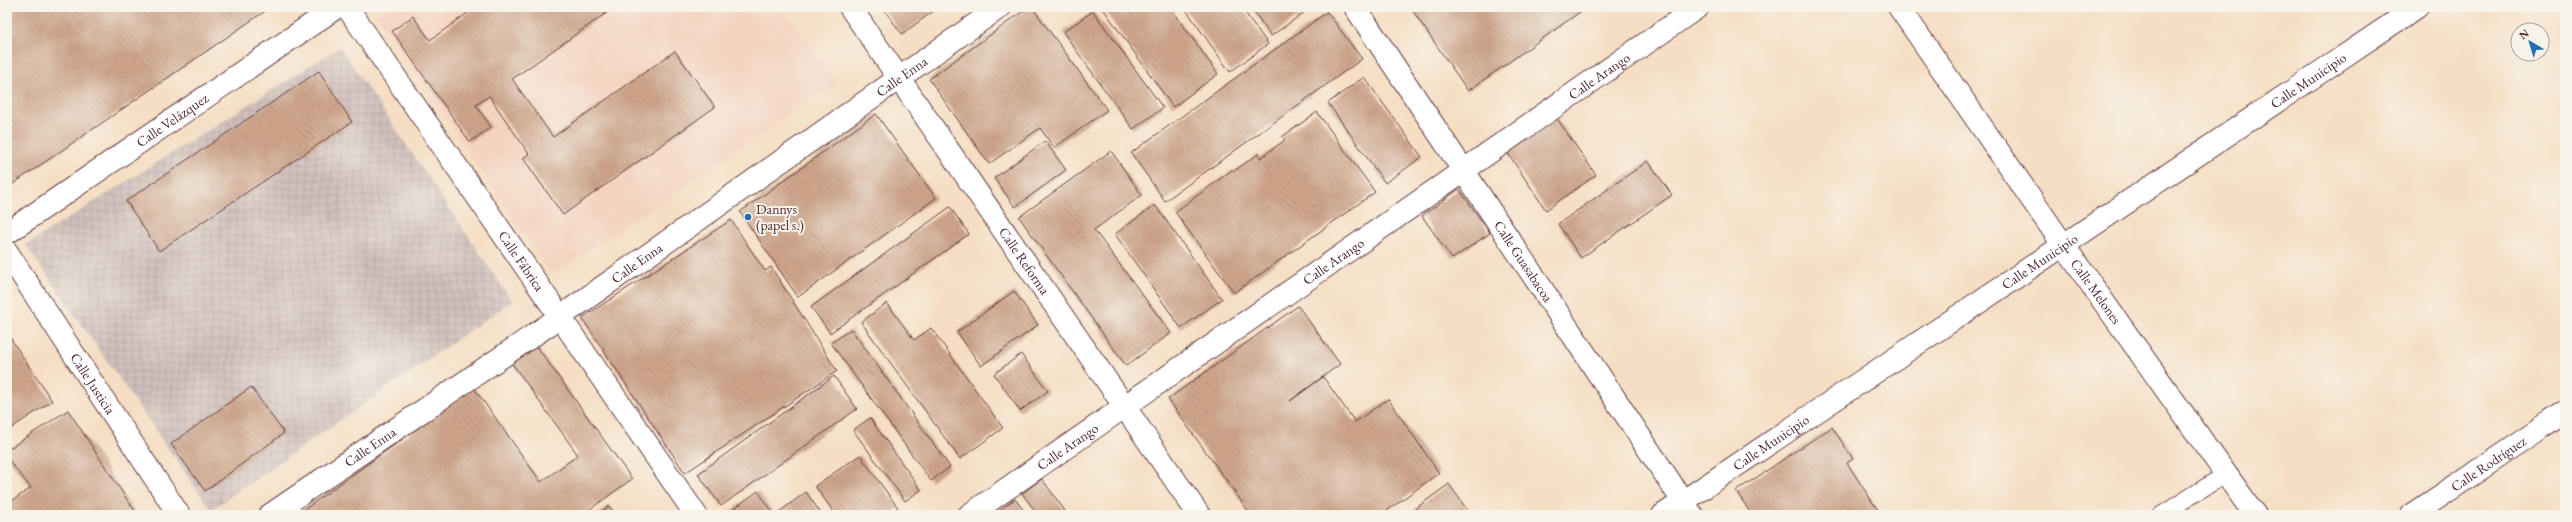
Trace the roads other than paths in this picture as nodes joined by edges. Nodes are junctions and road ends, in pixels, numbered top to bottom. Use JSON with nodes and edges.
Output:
{"nodes":[{"id":1,"x":337,"y":7,"type":"edge"},
{"id":2,"x":347,"y":7,"type":"edge"},
{"id":3,"x":850,"y":7,"type":"edge"},
{"id":4,"x":1000,"y":7,"type":"edge"},
{"id":5,"x":1354,"y":7,"type":"edge"},
{"id":6,"x":1698,"y":7,"type":"edge"},
{"id":7,"x":1899,"y":7,"type":"edge"},
{"id":8,"x":2416,"y":7,"type":"edge"},
{"id":9,"x":900,"y":80,"type":"junction"},
{"id":10,"x":1463,"y":169,"type":"junction"},
{"id":11,"x":7,"y":233,"type":"edge"},
{"id":12,"x":2064,"y":246,"type":"junction"},
{"id":13,"x":7,"y":252,"type":"edge"},
{"id":14,"x":560,"y":317,"type":"junction"},
{"id":15,"x":1124,"y":407,"type":"junction"},
{"id":16,"x":2565,"y":412,"type":"edge"},
{"id":17,"x":2226,"y":474,"type":"junction"},
{"id":18,"x":1687,"y":508,"type":"edge"},
{"id":19,"x":179,"y":515,"type":"edge"},
{"id":20,"x":270,"y":515,"type":"edge"},
{"id":21,"x":696,"y":515,"type":"edge"},
{"id":22,"x":969,"y":515,"type":"edge"},
{"id":23,"x":1199,"y":515,"type":"edge"},
{"id":24,"x":1663,"y":515,"type":"edge"},
{"id":25,"x":2161,"y":515,"type":"edge"},
{"id":26,"x":2254,"y":515,"type":"edge"},
{"id":27,"x":2412,"y":515,"type":"edge"}],
"edges":[{"from":1,"to":11,"type":"street","name":"Calle Velázquez"},
{"from":2,"to":14,"type":"street","name":"Calle Fábrica"},
{"from":3,"to":9,"type":"street","name":"Calle Reforma"},
{"from":4,"to":9,"type":"street","name":"Calle Enna"},
{"from":5,"to":10,"type":"street","name":"Calle Guasabacoa"},
{"from":6,"to":10,"type":"street","name":"Calle Arango"},
{"from":7,"to":12,"type":"street","name":"Calle Melones"},
{"from":8,"to":12,"type":"street","name":"Calle Municipio"},
{"from":9,"to":14,"type":"street","name":"Calle Enna"},
{"from":9,"to":15,"type":"street","name":"Calle Reforma"},
{"from":10,"to":15,"type":"street","name":"Calle Arango"},
{"from":10,"to":18,"type":"street","name":"Calle Guasabacoa"},
{"from":12,"to":17,"type":"street","name":"Calle Melones"},
{"from":12,"to":18,"type":"street","name":"Calle Municipio"},
{"from":13,"to":19,"type":"street","name":"Calle Justicia"},
{"from":14,"to":20,"type":"street","name":"Calle Enna"},
{"from":14,"to":21,"type":"street","name":"Calle Fábrica"},
{"from":15,"to":22,"type":"street","name":"Calle Arango"},
{"from":15,"to":23,"type":"street","name":"Calle Reforma"},
{"from":16,"to":27,"type":"street","name":"Calle Rodríguez"},
{"from":17,"to":25,"type":"lane"},
{"from":17,"to":26,"type":"street","name":"Calle Melones"},
{"from":18,"to":24,"type":"street","name":"Calle Municipio"}]}
